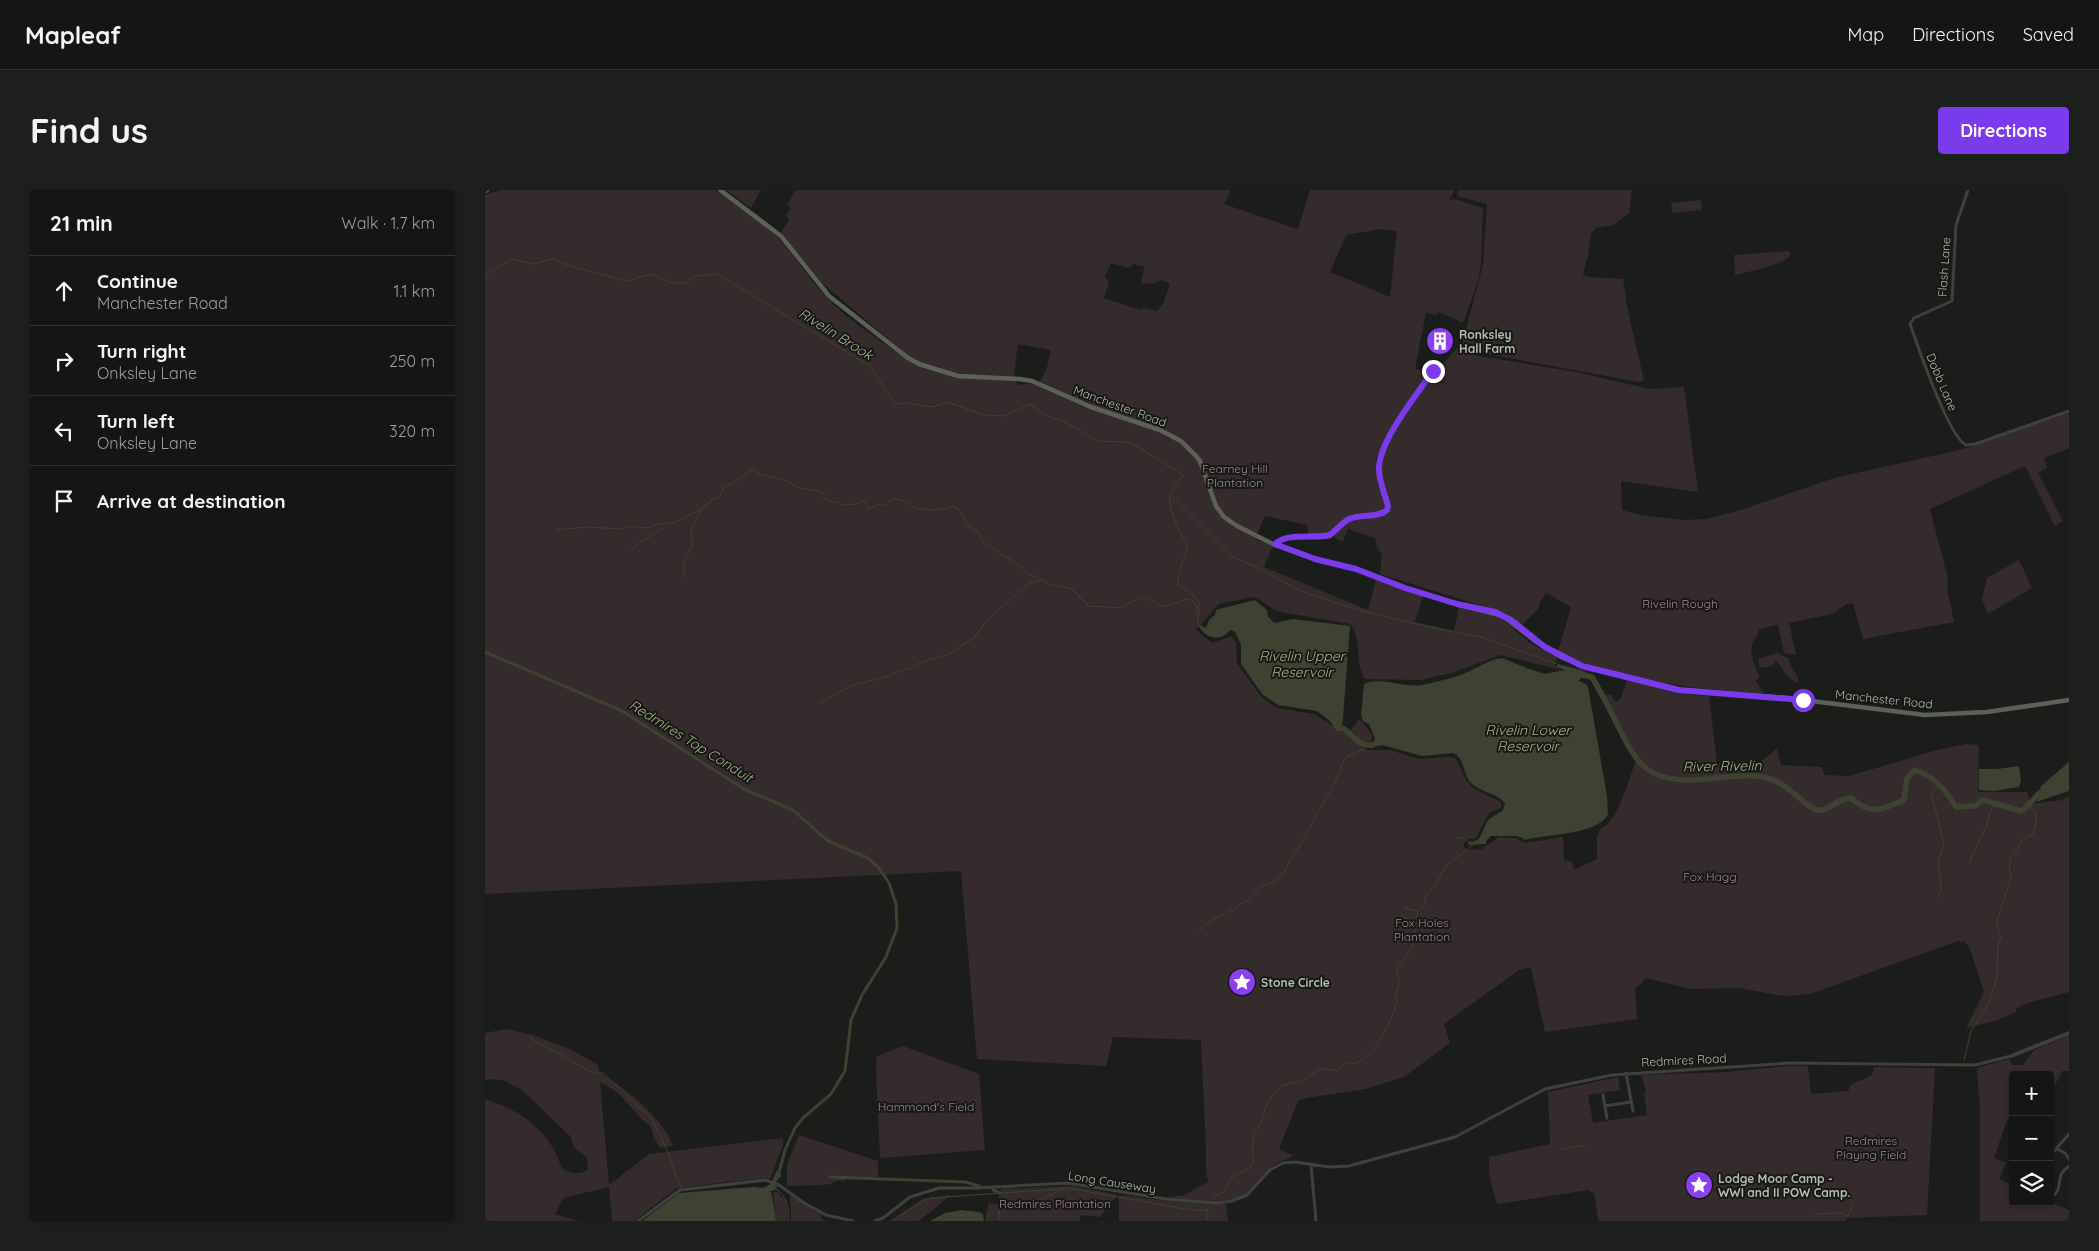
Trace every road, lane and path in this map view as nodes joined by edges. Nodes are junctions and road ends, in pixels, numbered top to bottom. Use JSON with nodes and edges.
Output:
{"nodes":[{"id":1,"x":720,"y":190,"type":"edge"},
{"id":2,"x":1968,"y":190,"type":"edge"},
{"id":3,"x":1911,"y":321,"type":"joint"},
{"id":4,"x":1434,"y":371,"type":"dead end"},
{"id":5,"x":2069,"y":411,"type":"edge"},
{"id":6,"x":1275,"y":544,"type":"junction"},
{"id":7,"x":2069,"y":700,"type":"edge"},
{"id":8,"x":2069,"y":1033,"type":"edge"},
{"id":9,"x":2011,"y":1056,"type":"joint"},
{"id":10,"x":1626,"y":1073,"type":"junction"},
{"id":11,"x":1603,"y":1095,"type":"dead end"},
{"id":12,"x":1631,"y":1102,"type":"junction"},
{"id":13,"x":1605,"y":1106,"type":"junction"},
{"id":14,"x":1633,"y":1111,"type":"dead end"},
{"id":15,"x":1607,"y":1118,"type":"dead end"},
{"id":16,"x":2069,"y":1134,"type":"edge"},
{"id":17,"x":2057,"y":1149,"type":"junction"},
{"id":18,"x":2054,"y":1152,"type":"edge"},
{"id":19,"x":2069,"y":1159,"type":"edge"},
{"id":20,"x":1311,"y":1165,"type":"junction"},
{"id":21,"x":2069,"y":1166,"type":"edge"},
{"id":22,"x":2054,"y":1195,"type":"edge"},
{"id":23,"x":638,"y":1221,"type":"edge"},
{"id":24,"x":853,"y":1221,"type":"edge"},
{"id":25,"x":875,"y":1221,"type":"edge"},
{"id":26,"x":1317,"y":1221,"type":"edge"}],
"edges":[{"from":1,"to":6,"type":"main road","name":"Manchester Road"},
{"from":2,"to":3,"type":"street","name":"Flash Lane"},
{"from":3,"to":5,"type":"street","name":"Dobb Lane"},
{"from":4,"to":6,"type":"street"},
{"from":6,"to":7,"type":"main road","name":"Manchester Road"},
{"from":8,"to":9,"type":"street","name":"Redmires Road"},
{"from":9,"to":10,"type":"street","name":"Redmires Road"},
{"from":10,"to":12,"type":"street"},
{"from":10,"to":20,"type":"street","name":"Redmires Road"},
{"from":11,"to":13,"type":"street"},
{"from":12,"to":13,"type":"street"},
{"from":12,"to":14,"type":"street"},
{"from":13,"to":15,"type":"street"},
{"from":16,"to":17,"type":"street"},
{"from":17,"to":18,"type":"street"},
{"from":17,"to":19,"type":"street"},
{"from":20,"to":25,"type":"street","name":"Long Causeway"},
{"from":20,"to":26,"type":"street"},
{"from":21,"to":22,"type":"street"},
{"from":23,"to":24,"type":"street"}]}
